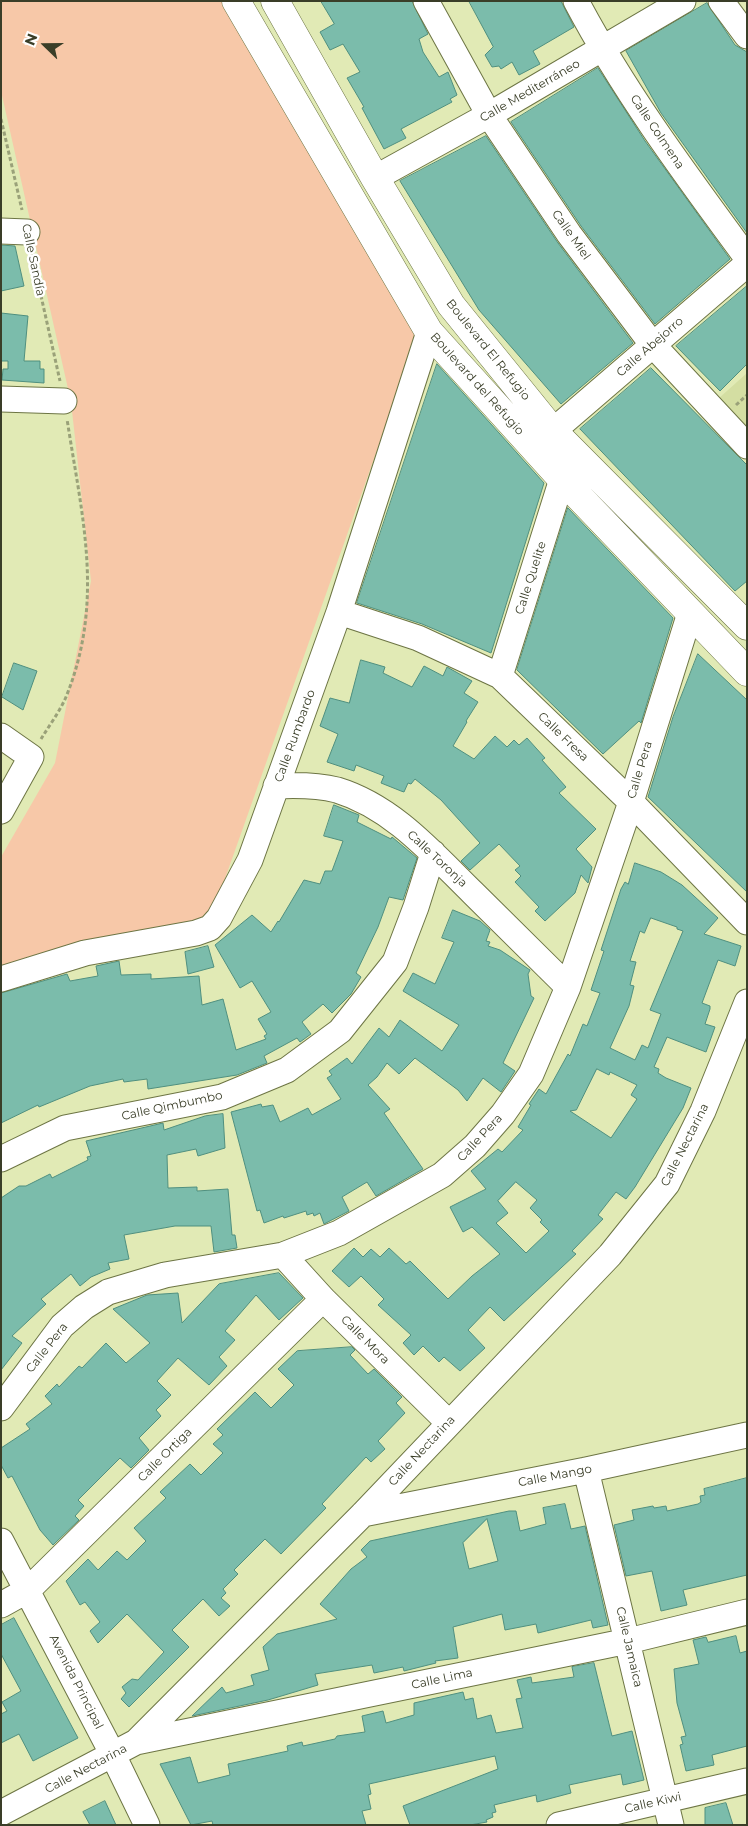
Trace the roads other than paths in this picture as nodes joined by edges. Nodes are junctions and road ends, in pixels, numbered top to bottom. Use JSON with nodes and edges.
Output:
{"nodes":[{"id":1,"x":236,"y":1,"type":"edge"},
{"id":2,"x":275,"y":1,"type":"edge"},
{"id":3,"x":426,"y":1,"type":"edge"},
{"id":4,"x":576,"y":1,"type":"edge"},
{"id":5,"x":683,"y":1,"type":"edge"},
{"id":6,"x":721,"y":1,"type":"edge"},
{"id":7,"x":747,"y":36,"type":"edge"},
{"id":8,"x":601,"y":49,"type":"junction"},
{"id":9,"x":489,"y":114,"type":"junction"},
{"id":10,"x":375,"y":178,"type":"junction"},
{"id":11,"x":1,"y":231,"type":"edge"},
{"id":12,"x":27,"y":232,"type":"road end"},
{"id":13,"x":747,"y":258,"type":"edge"},
{"id":14,"x":747,"y":264,"type":"edge"},
{"id":15,"x":430,"y":332,"type":"junction"},
{"id":16,"x":652,"y":344,"type":"junction"},
{"id":17,"x":1,"y":399,"type":"edge"},
{"id":18,"x":64,"y":401,"type":"road end"},
{"id":19,"x":553,"y":430,"type":"junction"},
{"id":20,"x":747,"y":446,"type":"edge"},
{"id":21,"x":562,"y":479,"type":"junction"},
{"id":22,"x":339,"y":612,"type":"junction"},
{"id":23,"x":690,"y":612,"type":"junction"},
{"id":24,"x":743,"y":616,"type":"edge"},
{"id":25,"x":747,"y":672,"type":"edge"},
{"id":26,"x":500,"y":676,"type":"junction"},
{"id":27,"x":1,"y":736,"type":"edge"},
{"id":28,"x":276,"y":786,"type":"junction"},
{"id":29,"x":631,"y":802,"type":"junction"},
{"id":30,"x":1,"y":811,"type":"edge"},
{"id":31,"x":433,"y":853,"type":"junction"},
{"id":32,"x":747,"y":922,"type":"edge"},
{"id":33,"x":1,"y":979,"type":"edge"},
{"id":34,"x":568,"y":987,"type":"junction"},
{"id":35,"x":747,"y":1002,"type":"edge"},
{"id":36,"x":1,"y":1159,"type":"edge"},
{"id":37,"x":283,"y":1255,"type":"junction"},
{"id":38,"x":322,"y":1299,"type":"junction"},
{"id":39,"x":1,"y":1408,"type":"edge"},
{"id":40,"x":449,"y":1423,"type":"junction"},
{"id":41,"x":747,"y":1436,"type":"edge"},
{"id":42,"x":586,"y":1470,"type":"junction"},
{"id":43,"x":363,"y":1514,"type":"junction"},
{"id":44,"x":1,"y":1542,"type":"edge"},
{"id":45,"x":28,"y":1590,"type":"junction"},
{"id":46,"x":1,"y":1604,"type":"edge"},
{"id":47,"x":747,"y":1612,"type":"edge"},
{"id":48,"x":628,"y":1641,"type":"junction"},
{"id":49,"x":136,"y":1742,"type":"junction"},
{"id":50,"x":113,"y":1755,"type":"junction"},
{"id":51,"x":747,"y":1781,"type":"edge"},
{"id":52,"x":665,"y":1800,"type":"junction"},
{"id":53,"x":1,"y":1813,"type":"edge"},
{"id":54,"x":147,"y":1825,"type":"edge"},
{"id":55,"x":559,"y":1825,"type":"edge"},
{"id":56,"x":671,"y":1825,"type":"edge"}],
"edges":[{"from":1,"to":15,"type":"main road","name":"Boulevard del Refugio"},
{"from":2,"to":10,"type":"main road","name":"Boulevard El Refugio"},
{"from":3,"to":9,"type":"street","name":"Calle Miel"},
{"from":4,"to":8,"type":"street","name":"Calle Colmena"},
{"from":5,"to":8,"type":"street","name":"Calle Mediterráneo"},
{"from":6,"to":7,"type":"street"},
{"from":8,"to":9,"type":"street","name":"Calle Mediterráneo"},
{"from":8,"to":13,"type":"street","name":"Calle Colmena"},
{"from":9,"to":10,"type":"street","name":"Calle Mediterráneo"},
{"from":9,"to":16,"type":"street","name":"Calle Miel"},
{"from":10,"to":19,"type":"main road","name":"Boulevard El Refugio"},
{"from":11,"to":12,"type":"street"},
{"from":14,"to":16,"type":"street","name":"Calle Abejorro"},
{"from":15,"to":21,"type":"main road","name":"Boulevard del Refugio"},
{"from":15,"to":22,"type":"street","name":"Calle Rumbardo"},
{"from":16,"to":19,"type":"street","name":"Calle Abejorro"},
{"from":16,"to":20,"type":"street","name":"Calle Miel"},
{"from":17,"to":18,"type":"street"},
{"from":19,"to":24,"type":"main road","name":"Boulevard El Refugio"},
{"from":21,"to":23,"type":"main road","name":"Boulevard del Refugio"},
{"from":21,"to":26,"type":"street","name":"Calle Quelite"},
{"from":22,"to":26,"type":"street","name":"Calle Fresa"},
{"from":22,"to":28,"type":"street","name":"Calle Rumbardo"},
{"from":23,"to":25,"type":"main road","name":"Boulevard del Refugio"},
{"from":23,"to":29,"type":"street","name":"Calle Pera"},
{"from":26,"to":29,"type":"street","name":"Calle Fresa"},
{"from":27,"to":30,"type":"street"},
{"from":28,"to":31,"type":"street","name":"Calle Toronja"},
{"from":28,"to":33,"type":"street","name":"Calle Rumbardo"},
{"from":29,"to":32,"type":"street","name":"Calle Fresa"},
{"from":29,"to":34,"type":"street","name":"Calle Pera"},
{"from":31,"to":34,"type":"street","name":"Calle Toronja"},
{"from":31,"to":36,"type":"street","name":"Calle Qimbumbo"},
{"from":34,"to":37,"type":"street","name":"Calle Pera"},
{"from":35,"to":40,"type":"street","name":"Calle Nectarina"},
{"from":37,"to":38,"type":"street","name":"Calle Mora"},
{"from":37,"to":39,"type":"street","name":"Calle Pera"},
{"from":38,"to":40,"type":"street","name":"Calle Mora"},
{"from":38,"to":45,"type":"street","name":"Calle Ortiga"},
{"from":40,"to":43,"type":"street","name":"Calle Nectarina"},
{"from":41,"to":42,"type":"street","name":"Calle Mango"},
{"from":42,"to":43,"type":"street","name":"Calle Mango"},
{"from":42,"to":48,"type":"street","name":"Calle Jamaica"},
{"from":43,"to":49,"type":"street","name":"Calle Nectarina"},
{"from":44,"to":45,"type":"street","name":"Avenida Principal"},
{"from":45,"to":46,"type":"street","name":"Calle Ortiga"},
{"from":45,"to":50,"type":"street","name":"Avenida Principal"},
{"from":47,"to":48,"type":"street","name":"Calle Lima"},
{"from":48,"to":49,"type":"street","name":"Calle Lima"},
{"from":48,"to":52,"type":"street","name":"Calle Jamaica"},
{"from":49,"to":50,"type":"street","name":"Calle Nectarina"},
{"from":50,"to":53,"type":"street","name":"Calle Nectarina"},
{"from":50,"to":54,"type":"street","name":"Avenida Principal"},
{"from":51,"to":52,"type":"street","name":"Calle Kiwi"},
{"from":52,"to":55,"type":"street","name":"Calle Kiwi"},
{"from":52,"to":56,"type":"street","name":"Calle Jamaica"}]}
